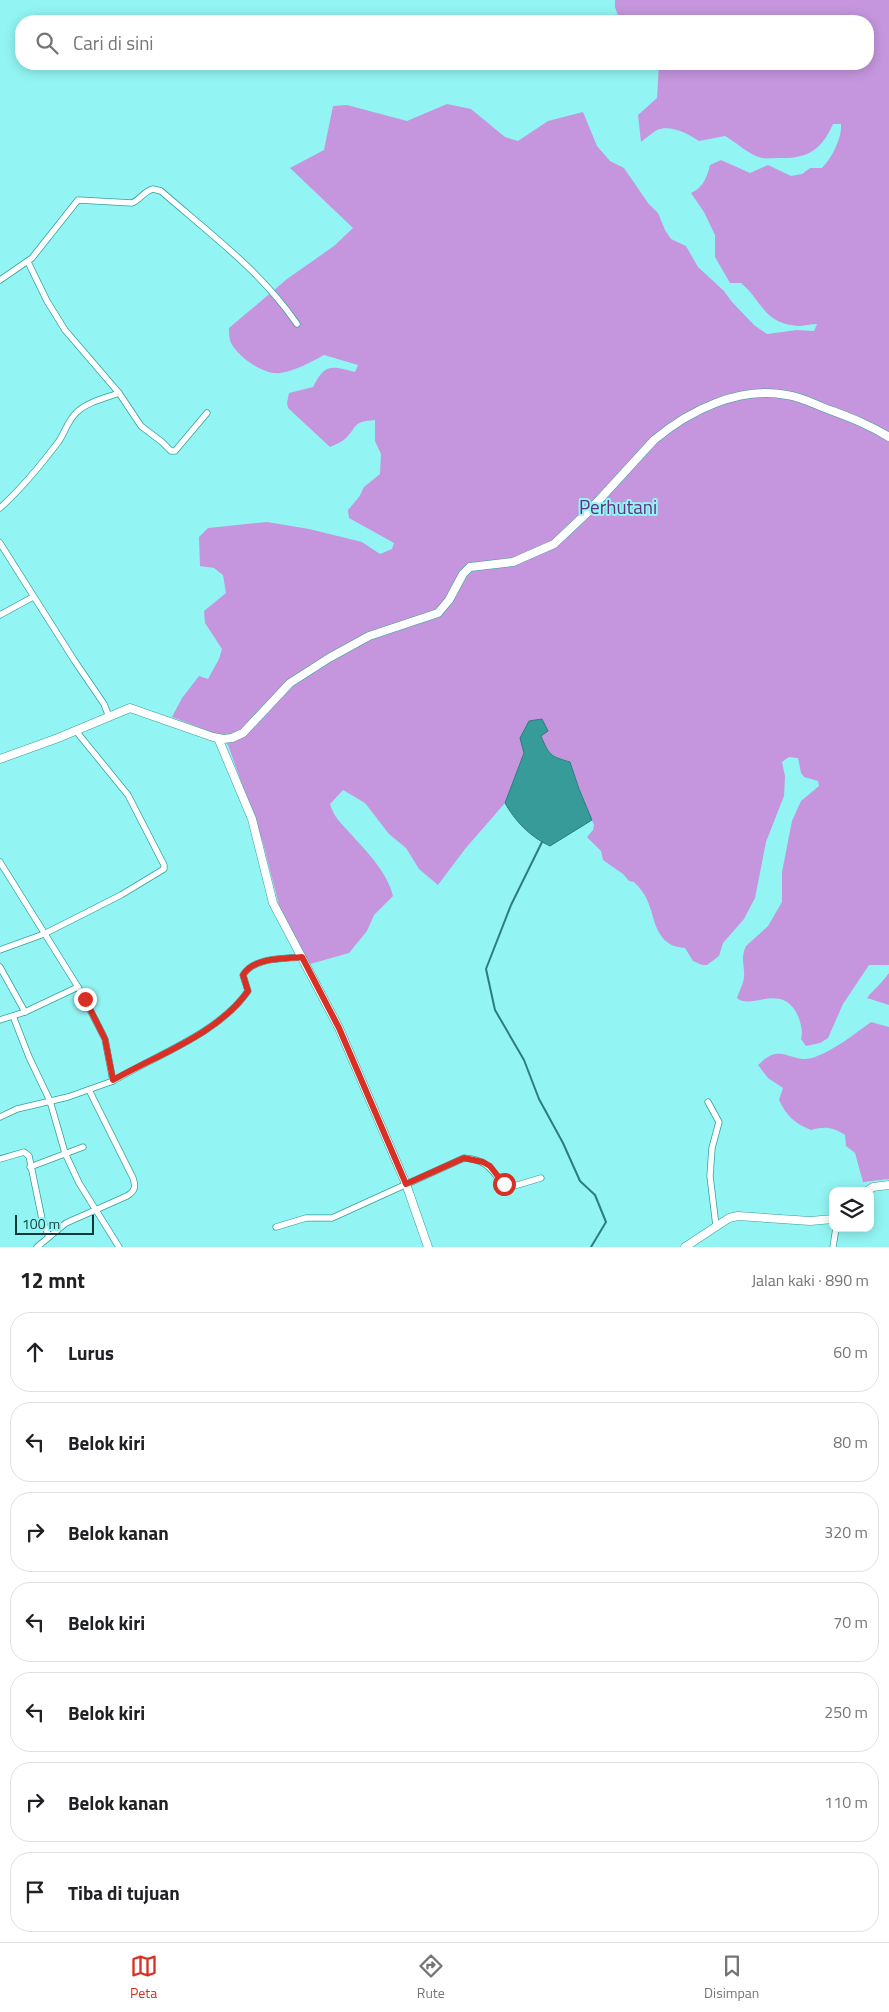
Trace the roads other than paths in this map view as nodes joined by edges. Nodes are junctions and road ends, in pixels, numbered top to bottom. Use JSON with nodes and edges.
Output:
{"nodes":[{"id":1,"x":28,"y":262,"type":"junction"},
{"id":2,"x":0,"y":280,"type":"edge"},
{"id":3,"x":297,"y":324,"type":"dead end"},
{"id":4,"x":119,"y":393,"type":"junction"},
{"id":5,"x":207,"y":414,"type":"dead end"},
{"id":6,"x":889,"y":437,"type":"edge"},
{"id":7,"x":0,"y":508,"type":"edge"},
{"id":8,"x":0,"y":543,"type":"edge"},
{"id":9,"x":33,"y":597,"type":"junction"},
{"id":10,"x":0,"y":615,"type":"edge"},
{"id":11,"x":109,"y":717,"type":"junction"},
{"id":12,"x":76,"y":731,"type":"junction"},
{"id":13,"x":218,"y":738,"type":"junction"},
{"id":14,"x":0,"y":759,"type":"edge"},
{"id":15,"x":0,"y":862,"type":"edge"},
{"id":16,"x":44,"y":934,"type":"junction"},
{"id":17,"x":0,"y":950,"type":"edge"},
{"id":18,"x":302,"y":957,"type":"junction"},
{"id":19,"x":0,"y":967,"type":"edge"},
{"id":20,"x":78,"y":987,"type":"junction"},
{"id":21,"x":25,"y":1012,"type":"junction"},
{"id":22,"x":13,"y":1016,"type":"junction"},
{"id":23,"x":0,"y":1020,"type":"edge"},
{"id":24,"x":113,"y":1080,"type":"junction"},
{"id":25,"x":89,"y":1090,"type":"junction"},
{"id":26,"x":50,"y":1101,"type":"junction"},
{"id":27,"x":708,"y":1102,"type":"dead end"},
{"id":28,"x":0,"y":1117,"type":"edge"},
{"id":29,"x":83,"y":1147,"type":"dead end"},
{"id":30,"x":65,"y":1153,"type":"junction"},
{"id":31,"x":0,"y":1159,"type":"edge"},
{"id":32,"x":30,"y":1167,"type":"junction"},
{"id":33,"x":541,"y":1178,"type":"dead end"},
{"id":34,"x":406,"y":1184,"type":"junction"},
{"id":35,"x":889,"y":1184,"type":"edge"},
{"id":36,"x":874,"y":1187,"type":"edge"},
{"id":37,"x":95,"y":1210,"type":"junction"},
{"id":38,"x":829,"y":1219,"type":"edge"},
{"id":39,"x":716,"y":1226,"type":"junction"},
{"id":40,"x":276,"y":1227,"type":"dead end"},
{"id":41,"x":835,"y":1232,"type":"edge"},
{"id":42,"x":49,"y":1237,"type":"junction"},
{"id":43,"x":37,"y":1247,"type":"edge"},
{"id":44,"x":119,"y":1247,"type":"edge"},
{"id":45,"x":428,"y":1247,"type":"edge"},
{"id":46,"x":685,"y":1247,"type":"edge"},
{"id":47,"x":833,"y":1247,"type":"edge"}],
"edges":[{"from":1,"to":2,"type":"street"},
{"from":1,"to":3,"type":"street"},
{"from":1,"to":4,"type":"street"},
{"from":4,"to":5,"type":"street"},
{"from":4,"to":7,"type":"street"},
{"from":6,"to":13,"type":"street"},
{"from":8,"to":9,"type":"street"},
{"from":9,"to":10,"type":"street"},
{"from":9,"to":11,"type":"street"},
{"from":11,"to":12,"type":"street"},
{"from":11,"to":13,"type":"street"},
{"from":12,"to":14,"type":"street"},
{"from":12,"to":16,"type":"street"},
{"from":13,"to":18,"type":"street"},
{"from":15,"to":16,"type":"street"},
{"from":16,"to":17,"type":"street"},
{"from":16,"to":20,"type":"street"},
{"from":18,"to":24,"type":"street"},
{"from":18,"to":34,"type":"street"},
{"from":19,"to":21,"type":"street"},
{"from":20,"to":21,"type":"street"},
{"from":20,"to":24,"type":"street"},
{"from":21,"to":22,"type":"street"},
{"from":22,"to":23,"type":"street"},
{"from":22,"to":26,"type":"street"},
{"from":24,"to":25,"type":"street"},
{"from":25,"to":26,"type":"street"},
{"from":25,"to":37,"type":"street"},
{"from":26,"to":28,"type":"street"},
{"from":26,"to":30,"type":"street"},
{"from":27,"to":39,"type":"street"},
{"from":29,"to":30,"type":"street"},
{"from":30,"to":32,"type":"street"},
{"from":30,"to":37,"type":"street"},
{"from":31,"to":32,"type":"street"},
{"from":32,"to":42,"type":"street"},
{"from":33,"to":34,"type":"street"},
{"from":34,"to":40,"type":"street"},
{"from":34,"to":45,"type":"street"},
{"from":35,"to":36,"type":"street"},
{"from":37,"to":42,"type":"street"},
{"from":37,"to":44,"type":"street"},
{"from":38,"to":39,"type":"street"},
{"from":39,"to":46,"type":"street"},
{"from":41,"to":47,"type":"street"},
{"from":42,"to":43,"type":"street"}]}
